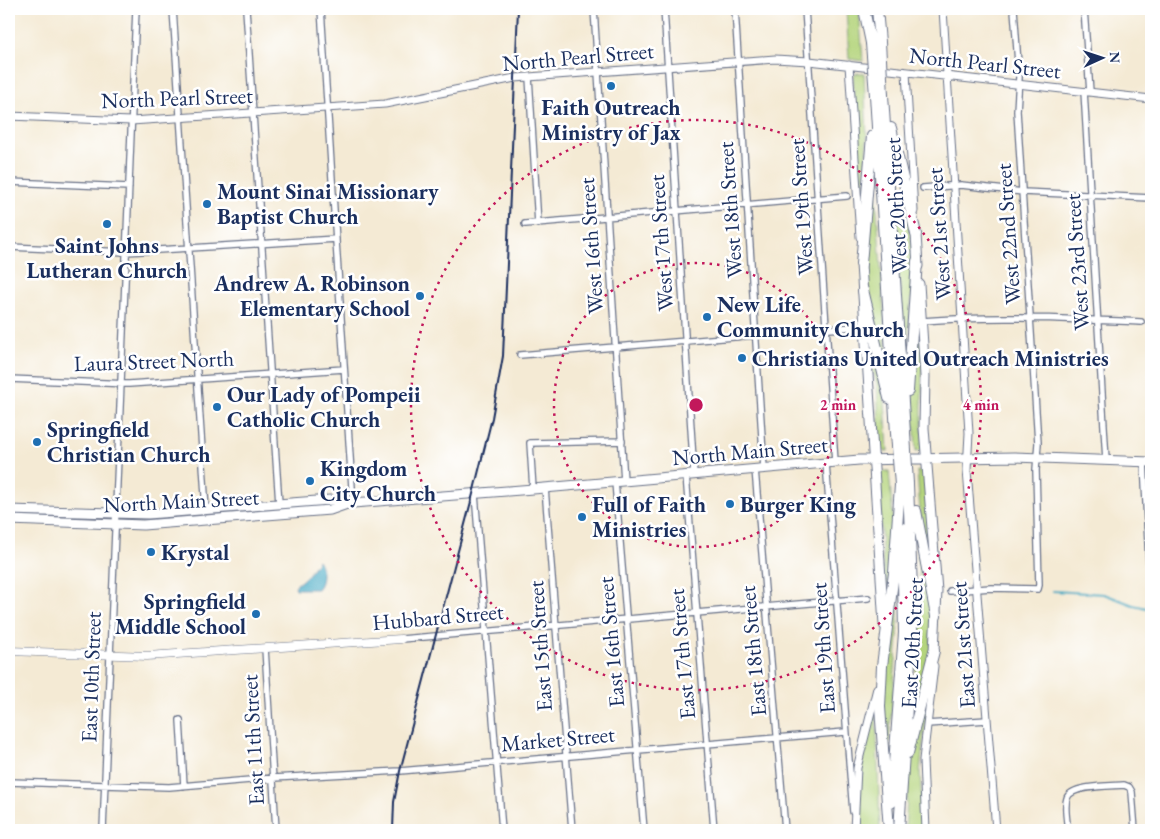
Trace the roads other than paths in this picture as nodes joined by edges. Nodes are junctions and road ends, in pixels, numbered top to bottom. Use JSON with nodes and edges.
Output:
{"nodes":[{"id":1,"x":136,"y":9,"type":"edge"},
{"id":2,"x":173,"y":9,"type":"edge"},
{"id":3,"x":246,"y":9,"type":"edge"},
{"id":4,"x":321,"y":9,"type":"edge"},
{"id":5,"x":594,"y":9,"type":"edge"},
{"id":6,"x":664,"y":9,"type":"edge"},
{"id":7,"x":735,"y":9,"type":"edge"},
{"id":8,"x":805,"y":9,"type":"edge"},
{"id":9,"x":864,"y":9,"type":"edge"},
{"id":10,"x":869,"y":9,"type":"edge"},
{"id":11,"x":878,"y":9,"type":"edge"},
{"id":12,"x":882,"y":9,"type":"edge"},
{"id":13,"x":943,"y":9,"type":"edge"},
{"id":14,"x":1014,"y":9,"type":"edge"},
{"id":15,"x":1084,"y":9,"type":"edge"},
{"id":16,"x":875,"y":43,"type":"junction"},
{"id":17,"x":738,"y":61,"type":"junction"},
{"id":18,"x":809,"y":61,"type":"junction"},
{"id":19,"x":667,"y":66,"type":"junction"},
{"id":20,"x":849,"y":66,"type":"junction"},
{"id":21,"x":598,"y":71,"type":"junction"},
{"id":22,"x":906,"y":72,"type":"junction"},
{"id":23,"x":529,"y":76,"type":"junction"},
{"id":24,"x":947,"y":77,"type":"junction"},
{"id":25,"x":1018,"y":84,"type":"junction"},
{"id":26,"x":1087,"y":92,"type":"junction"},
{"id":27,"x":879,"y":95,"type":"junction"},
{"id":28,"x":1151,"y":99,"type":"edge"},
{"id":29,"x":328,"y":108,"type":"junction"},
{"id":30,"x":884,"y":111,"type":"junction"},
{"id":31,"x":253,"y":113,"type":"junction"},
{"id":32,"x":9,"y":116,"type":"edge"},
{"id":33,"x":180,"y":118,"type":"junction"},
{"id":34,"x":131,"y":121,"type":"junction"},
{"id":35,"x":9,"y":182,"type":"edge"},
{"id":36,"x":954,"y":186,"type":"junction"},
{"id":37,"x":129,"y":187,"type":"junction"},
{"id":38,"x":924,"y":188,"type":"dead end"},
{"id":39,"x":1023,"y":192,"type":"junction"},
{"id":40,"x":1090,"y":195,"type":"junction"},
{"id":41,"x":846,"y":196,"type":"dead end"},
{"id":42,"x":1151,"y":198,"type":"edge"},
{"id":43,"x":818,"y":199,"type":"junction"},
{"id":44,"x":747,"y":204,"type":"junction"},
{"id":45,"x":677,"y":211,"type":"junction"},
{"id":46,"x":607,"y":217,"type":"junction"},
{"id":47,"x":525,"y":224,"type":"dead end"},
{"id":48,"x":538,"y":224,"type":"junction"},
{"id":49,"x":916,"y":234,"type":"junction"},
{"id":50,"x":336,"y":239,"type":"junction"},
{"id":51,"x":262,"y":244,"type":"junction"},
{"id":52,"x":9,"y":247,"type":"edge"},
{"id":53,"x":189,"y":248,"type":"junction"},
{"id":54,"x":126,"y":252,"type":"junction"},
{"id":55,"x":917,"y":261,"type":"junction"},
{"id":56,"x":861,"y":264,"type":"junction"},
{"id":57,"x":863,"y":290,"type":"junction"},
{"id":58,"x":962,"y":317,"type":"junction"},
{"id":59,"x":1030,"y":317,"type":"junction"},
{"id":60,"x":922,"y":321,"type":"junction"},
{"id":61,"x":1098,"y":321,"type":"junction"},
{"id":62,"x":1141,"y":322,"type":"dead end"},
{"id":63,"x":853,"y":327,"type":"dead end"},
{"id":64,"x":826,"y":330,"type":"junction"},
{"id":65,"x":756,"y":336,"type":"junction"},
{"id":66,"x":685,"y":342,"type":"junction"},
{"id":67,"x":616,"y":347,"type":"junction"},
{"id":68,"x":520,"y":355,"type":"dead end"},
{"id":69,"x":344,"y":369,"type":"junction"},
{"id":70,"x":271,"y":374,"type":"junction"},
{"id":71,"x":9,"y":379,"type":"edge"},
{"id":72,"x":198,"y":380,"type":"junction"},
{"id":73,"x":121,"y":384,"type":"junction"},
{"id":74,"x":902,"y":431,"type":"junction"},
{"id":75,"x":622,"y":441,"type":"junction"},
{"id":76,"x":1037,"y":457,"type":"junction"},
{"id":77,"x":927,"y":458,"type":"junction"},
{"id":78,"x":968,"y":458,"type":"junction"},
{"id":79,"x":873,"y":460,"type":"junction"},
{"id":80,"x":1106,"y":460,"type":"junction"},
{"id":81,"x":830,"y":462,"type":"junction"},
{"id":82,"x":1147,"y":462,"type":"edge"},
{"id":83,"x":760,"y":469,"type":"junction"},
{"id":84,"x":690,"y":475,"type":"junction"},
{"id":85,"x":619,"y":481,"type":"junction"},
{"id":86,"x":905,"y":485,"type":"junction"},
{"id":87,"x":545,"y":488,"type":"junction"},
{"id":88,"x":533,"y":489,"type":"junction"},
{"id":89,"x":474,"y":494,"type":"junction"},
{"id":90,"x":353,"y":502,"type":"junction"},
{"id":91,"x":279,"y":504,"type":"junction"},
{"id":92,"x":9,"y":510,"type":"edge"},
{"id":93,"x":206,"y":510,"type":"junction"},
{"id":94,"x":116,"y":514,"type":"junction"},
{"id":95,"x":9,"y":520,"type":"edge"},
{"id":96,"x":115,"y":524,"type":"junction"},
{"id":97,"x":1149,"y":564,"type":"dead end"},
{"id":98,"x":977,"y":588,"type":"junction"},
{"id":99,"x":950,"y":591,"type":"dead end"},
{"id":100,"x":868,"y":598,"type":"dead end"},
{"id":101,"x":837,"y":600,"type":"junction"},
{"id":102,"x":767,"y":607,"type":"junction"},
{"id":103,"x":696,"y":613,"type":"junction"},
{"id":104,"x":936,"y":616,"type":"junction"},
{"id":105,"x":626,"y":619,"type":"junction"},
{"id":106,"x":556,"y":625,"type":"junction"},
{"id":107,"x":486,"y":631,"type":"junction"},
{"id":108,"x":401,"y":639,"type":"joint"},
{"id":109,"x":265,"y":648,"type":"junction"},
{"id":110,"x":9,"y":651,"type":"edge"},
{"id":111,"x":934,"y":651,"type":"junction"},
{"id":112,"x":110,"y":654,"type":"junction"},
{"id":113,"x":882,"y":666,"type":"junction"},
{"id":114,"x":180,"y":720,"type":"dead end"},
{"id":115,"x":987,"y":720,"type":"junction"},
{"id":116,"x":927,"y":724,"type":"junction"},
{"id":117,"x":845,"y":732,"type":"junction"},
{"id":118,"x":778,"y":738,"type":"junction"},
{"id":119,"x":707,"y":744,"type":"junction"},
{"id":120,"x":637,"y":750,"type":"junction"},
{"id":121,"x":566,"y":756,"type":"junction"},
{"id":122,"x":496,"y":762,"type":"junction"},
{"id":123,"x":902,"y":762,"type":"junction"},
{"id":124,"x":273,"y":778,"type":"junction"},
{"id":125,"x":9,"y":782,"type":"edge"},
{"id":126,"x":105,"y":786,"type":"junction"},
{"id":127,"x":184,"y":786,"type":"junction"},
{"id":128,"x":854,"y":828,"type":"edge"},
{"id":129,"x":103,"y":830,"type":"edge"},
{"id":130,"x":276,"y":830,"type":"edge"},
{"id":131,"x":502,"y":830,"type":"edge"},
{"id":132,"x":572,"y":830,"type":"edge"},
{"id":133,"x":644,"y":830,"type":"edge"},
{"id":134,"x":714,"y":830,"type":"edge"},
{"id":135,"x":785,"y":830,"type":"edge"},
{"id":136,"x":889,"y":830,"type":"edge"},
{"id":137,"x":899,"y":830,"type":"edge"},
{"id":138,"x":926,"y":830,"type":"edge"},
{"id":139,"x":996,"y":830,"type":"edge"},
{"id":140,"x":1068,"y":830,"type":"edge"},
{"id":141,"x":1135,"y":830,"type":"edge"}],
"edges":[{"from":1,"to":34,"type":"street","name":"East 10th Street"},
{"from":2,"to":33,"type":"street"},
{"from":3,"to":31,"type":"street"},
{"from":4,"to":29,"type":"street"},
{"from":5,"to":21,"type":"street","name":"West 16th Street"},
{"from":6,"to":19,"type":"street","name":"West 17th Street"},
{"from":7,"to":17,"type":"street","name":"West 18th Street"},
{"from":8,"to":18,"type":"street","name":"West 19th Street"},
{"from":9,"to":16,"type":"highway"},
{"from":10,"to":16,"type":"highway"},
{"from":11,"to":16,"type":"highway"},
{"from":12,"to":16,"type":"highway"},
{"from":13,"to":24,"type":"street","name":"West 21st Street"},
{"from":14,"to":25,"type":"street","name":"West 22nd Street"},
{"from":15,"to":26,"type":"street","name":"West 23rd Street"},
{"from":16,"to":27,"type":"highway","bridge":true},
{"from":17,"to":18,"type":"street","name":"North Pearl Street"},
{"from":17,"to":19,"type":"street","name":"North Pearl Street"},
{"from":17,"to":44,"type":"street","name":"West 18th Street"},
{"from":18,"to":20,"type":"street","name":"North Pearl Street"},
{"from":18,"to":43,"type":"street","name":"West 19th Street"},
{"from":19,"to":21,"type":"street","name":"North Pearl Street"},
{"from":19,"to":45,"type":"street","name":"West 17th Street"},
{"from":20,"to":22,"type":"street","name":"North Pearl Street"},
{"from":20,"to":56,"type":"street"},
{"from":21,"to":23,"type":"street","name":"North Pearl Street"},
{"from":21,"to":46,"type":"street","name":"West 16th Street"},
{"from":22,"to":24,"type":"street","name":"North Pearl Street"},
{"from":22,"to":49,"type":"street","name":"West 20th Street"},
{"from":23,"to":29,"type":"street","name":"North Pearl Street"},
{"from":23,"to":48,"type":"street"},
{"from":24,"to":25,"type":"street","name":"North Pearl Street"},
{"from":24,"to":36,"type":"street","name":"West 21st Street"},
{"from":25,"to":26,"type":"street","name":"North Pearl Street"},
{"from":25,"to":39,"type":"street","name":"West 22nd Street"},
{"from":26,"to":28,"type":"street","name":"North Pearl Street"},
{"from":26,"to":40,"type":"street","name":"West 23rd Street"},
{"from":27,"to":30,"type":"highway"},
{"from":27,"to":56,"type":"highway"},
{"from":27,"to":74,"type":"highway"},
{"from":29,"to":31,"type":"street","name":"North Pearl Street"},
{"from":29,"to":50,"type":"street"},
{"from":30,"to":49,"type":"highway"},
{"from":30,"to":74,"type":"highway"},
{"from":31,"to":33,"type":"street","name":"North Pearl Street"},
{"from":31,"to":51,"type":"street"},
{"from":32,"to":34,"type":"street","name":"North Pearl Street"},
{"from":33,"to":34,"type":"street","name":"North Pearl Street"},
{"from":33,"to":53,"type":"street"},
{"from":34,"to":37,"type":"street","name":"East 10th Street"},
{"from":35,"to":37,"type":"street"},
{"from":36,"to":38,"type":"street"},
{"from":36,"to":39,"type":"street"},
{"from":36,"to":58,"type":"street","name":"West 21st Street"},
{"from":37,"to":54,"type":"street","name":"East 10th Street"},
{"from":39,"to":40,"type":"street"},
{"from":39,"to":59,"type":"street","name":"West 22nd Street"},
{"from":40,"to":42,"type":"street"},
{"from":40,"to":61,"type":"street","name":"West 23rd Street"},
{"from":41,"to":43,"type":"street"},
{"from":43,"to":44,"type":"street"},
{"from":43,"to":64,"type":"street","name":"West 19th Street"},
{"from":44,"to":45,"type":"street"},
{"from":44,"to":65,"type":"street","name":"West 18th Street"},
{"from":45,"to":46,"type":"street"},
{"from":45,"to":66,"type":"street","name":"West 17th Street"},
{"from":46,"to":48,"type":"street"},
{"from":46,"to":67,"type":"street","name":"West 16th Street"},
{"from":47,"to":48,"type":"street"},
{"from":49,"to":55,"type":"main road","name":"West 20th Street"},
{"from":50,"to":51,"type":"street"},
{"from":50,"to":69,"type":"street"},
{"from":51,"to":53,"type":"street"},
{"from":51,"to":70,"type":"street"},
{"from":52,"to":54,"type":"street"},
{"from":53,"to":54,"type":"street"},
{"from":53,"to":72,"type":"street"},
{"from":54,"to":73,"type":"street","name":"East 10th Street"},
{"from":55,"to":60,"type":"main road","name":"West 20th Street"},
{"from":55,"to":74,"type":"highway"},
{"from":56,"to":57,"type":"main road"},
{"from":57,"to":74,"type":"highway"},
{"from":57,"to":79,"type":"main road"},
{"from":58,"to":59,"type":"street"},
{"from":58,"to":60,"type":"street"},
{"from":58,"to":78,"type":"street","name":"West 21st Street"},
{"from":59,"to":61,"type":"street"},
{"from":59,"to":76,"type":"street","name":"West 22nd Street"},
{"from":60,"to":77,"type":"main road","name":"West 20th Street"},
{"from":61,"to":62,"type":"street"},
{"from":61,"to":80,"type":"street","name":"West 23rd Street"},
{"from":63,"to":64,"type":"street"},
{"from":64,"to":65,"type":"street"},
{"from":64,"to":81,"type":"street","name":"West 19th Street"},
{"from":65,"to":66,"type":"street"},
{"from":65,"to":83,"type":"street","name":"West 18th Street"},
{"from":66,"to":67,"type":"street"},
{"from":66,"to":84,"type":"street","name":"West 17th Street"},
{"from":67,"to":68,"type":"street"},
{"from":67,"to":75,"type":"street","name":"West 16th Street"},
{"from":69,"to":70,"type":"street","name":"Laura Street North"},
{"from":69,"to":90,"type":"street"},
{"from":70,"to":72,"type":"street","name":"Laura Street North"},
{"from":70,"to":91,"type":"street"},
{"from":71,"to":73,"type":"street","name":"Laura Street North"},
{"from":72,"to":73,"type":"street","name":"Laura Street North"},
{"from":72,"to":93,"type":"street"},
{"from":73,"to":94,"type":"street","name":"East 10th Street"},
{"from":74,"to":86,"type":"highway","bridge":true},
{"from":75,"to":85,"type":"street","name":"West 16th Street"},
{"from":75,"to":88,"type":"street"},
{"from":76,"to":78,"type":"main road","name":"North Main Street"},
{"from":76,"to":80,"type":"main road","name":"North Main Street"},
{"from":76,"to":98,"type":"street","name":"West 22nd Street"},
{"from":77,"to":78,"type":"main road","name":"North Main Street"},
{"from":77,"to":79,"type":"main road","name":"North Main Street"},
{"from":77,"to":104,"type":"main road","name":"East 20th Street"},
{"from":78,"to":98,"type":"street","name":"East 21st Street"},
{"from":79,"to":81,"type":"main road","name":"North Main Street"},
{"from":79,"to":113,"type":"main road"},
{"from":80,"to":82,"type":"main road","name":"North Main Street"},
{"from":81,"to":83,"type":"main road","name":"North Main Street"},
{"from":81,"to":101,"type":"street","name":"East 19th Street"},
{"from":82,"to":97,"type":"street"},
{"from":83,"to":84,"type":"main road","name":"North Main Street"},
{"from":83,"to":102,"type":"street","name":"East 18th Street"},
{"from":84,"to":85,"type":"main road","name":"North Main Street"},
{"from":84,"to":103,"type":"street","name":"East 17th Street"},
{"from":85,"to":87,"type":"main road","name":"North Main Street"},
{"from":85,"to":105,"type":"street","name":"East 16th Street"},
{"from":86,"to":104,"type":"highway"},
{"from":86,"to":113,"type":"highway"},
{"from":86,"to":123,"type":"highway"},
{"from":86,"to":136,"type":"highway"},
{"from":87,"to":88,"type":"main road","name":"North Main Street"},
{"from":87,"to":106,"type":"street","name":"East 15th Street"},
{"from":88,"to":89,"type":"main road","name":"North Main Street"},
{"from":89,"to":90,"type":"main road","name":"North Main Street"},
{"from":89,"to":107,"type":"street"},
{"from":90,"to":91,"type":"main road","name":"North Main Street"},
{"from":90,"to":96,"type":"main road","name":"North Main Street"},
{"from":91,"to":93,"type":"main road","name":"North Main Street"},
{"from":92,"to":94,"type":"main road","name":"North Main Street"},
{"from":93,"to":94,"type":"main road","name":"North Main Street"},
{"from":94,"to":96,"type":"street","name":"East 10th Street"},
{"from":95,"to":96,"type":"main road","name":"North Main Street"},
{"from":96,"to":112,"type":"street","name":"East 10th Street"},
{"from":98,"to":99,"type":"street"},
{"from":98,"to":115,"type":"street","name":"East 21st Street"},
{"from":100,"to":101,"type":"street","name":"Hubbard Street"},
{"from":101,"to":102,"type":"street","name":"Hubbard Street"},
{"from":101,"to":117,"type":"street","name":"East 19th Street"},
{"from":102,"to":103,"type":"street","name":"Hubbard Street"},
{"from":102,"to":118,"type":"street","name":"East 18th Street"},
{"from":103,"to":105,"type":"street","name":"Hubbard Street"},
{"from":103,"to":119,"type":"street","name":"East 17th Street"},
{"from":104,"to":111,"type":"main road","name":"East 20th Street"},
{"from":105,"to":106,"type":"street","name":"Hubbard Street"},
{"from":105,"to":120,"type":"street","name":"East 16th Street"},
{"from":106,"to":107,"type":"street","name":"Hubbard Street"},
{"from":106,"to":121,"type":"street","name":"East 15th Street"},
{"from":107,"to":108,"type":"street","name":"Hubbard Street"},
{"from":107,"to":122,"type":"street"},
{"from":108,"to":109,"type":"main road","name":"Hubbard Street"},
{"from":109,"to":112,"type":"main road","name":"Hubbard Street"},
{"from":109,"to":124,"type":"street","name":"East 11th Street"},
{"from":110,"to":112,"type":"main road","name":"Hubbard Street"},
{"from":111,"to":116,"type":"street","name":"East 20th Street"},
{"from":111,"to":123,"type":"highway"},
{"from":112,"to":126,"type":"street","name":"East 10th Street"},
{"from":113,"to":128,"type":"street"},
{"from":113,"to":136,"type":"highway"},
{"from":114,"to":127,"type":"street"},
{"from":115,"to":116,"type":"street"},
{"from":115,"to":139,"type":"street","name":"East 21st Street"},
{"from":116,"to":138,"type":"street","name":"East 20th Street"},
{"from":117,"to":118,"type":"street","name":"Market Street"},
{"from":117,"to":128,"type":"street","name":"East 19th Street"},
{"from":118,"to":119,"type":"street","name":"Market Street"},
{"from":118,"to":135,"type":"street","name":"East 18th Street"},
{"from":119,"to":120,"type":"street","name":"Market Street"},
{"from":119,"to":134,"type":"street","name":"East 17th Street"},
{"from":120,"to":121,"type":"street","name":"Market Street"},
{"from":120,"to":133,"type":"street","name":"East 16th Street"},
{"from":121,"to":122,"type":"street","name":"Market Street"},
{"from":121,"to":132,"type":"street","name":"East 15th Street"},
{"from":122,"to":124,"type":"street","name":"Market Street"},
{"from":122,"to":131,"type":"street"},
{"from":123,"to":137,"type":"highway"},
{"from":124,"to":127,"type":"street","name":"Market Street"},
{"from":124,"to":130,"type":"street","name":"East 11th Street"},
{"from":125,"to":126,"type":"street","name":"Market Street"},
{"from":126,"to":127,"type":"street","name":"Market Street"},
{"from":126,"to":129,"type":"street","name":"East 10th Street"},
{"from":140,"to":141,"type":"street"}]}
